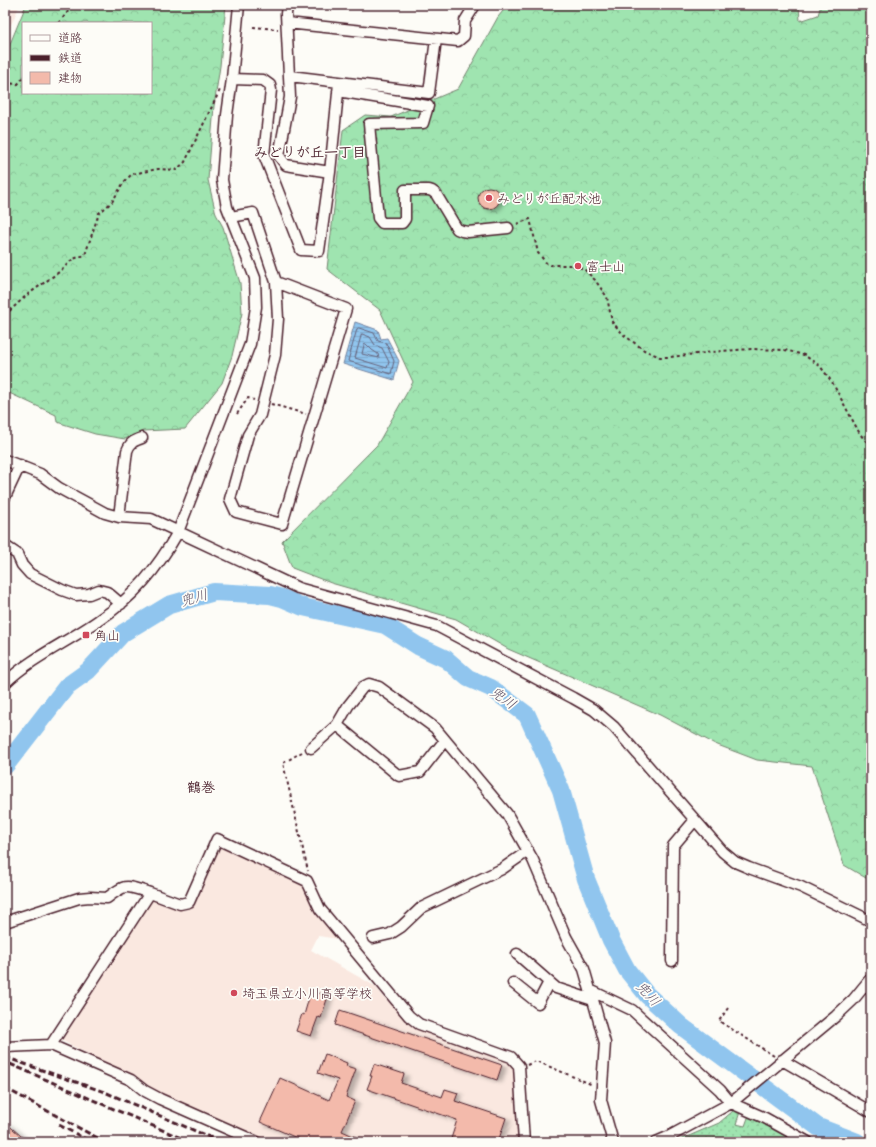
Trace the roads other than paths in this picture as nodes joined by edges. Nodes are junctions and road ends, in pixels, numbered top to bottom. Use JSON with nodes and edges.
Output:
{"nodes":[{"id":1,"x":239,"y":5,"type":"edge"},
{"id":2,"x":287,"y":5,"type":"edge"},
{"id":3,"x":475,"y":5,"type":"edge"},
{"id":4,"x":287,"y":23,"type":"junction"},
{"id":5,"x":436,"y":39,"type":"junction"},
{"id":6,"x":290,"y":76,"type":"junction"},
{"id":7,"x":232,"y":78,"type":"junction"},
{"id":8,"x":339,"y":87,"type":"junction"},
{"id":9,"x":330,"y":172,"type":"junction"},
{"id":10,"x":231,"y":217,"type":"junction"},
{"id":11,"x":508,"y":228,"type":"road end"},
{"id":12,"x":276,"y":282,"type":"junction"},
{"id":13,"x":142,"y":438,"type":"dead end"},
{"id":14,"x":5,"y":460,"type":"edge"},
{"id":15,"x":20,"y":465,"type":"junction"},
{"id":16,"x":5,"y":497,"type":"edge"},
{"id":17,"x":119,"y":517,"type":"junction"},
{"id":18,"x":178,"y":532,"type":"junction"},
{"id":19,"x":5,"y":546,"type":"edge"},
{"id":20,"x":121,"y":604,"type":"junction"},
{"id":21,"x":5,"y":683,"type":"edge"},
{"id":22,"x":337,"y":725,"type":"junction"},
{"id":23,"x":444,"y":740,"type":"junction"},
{"id":24,"x":311,"y":748,"type":"road end"},
{"id":25,"x":695,"y":820,"type":"junction"},
{"id":26,"x":528,"y":851,"type":"junction"},
{"id":27,"x":150,"y":893,"type":"junction"},
{"id":28,"x":871,"y":921,"type":"edge"},
{"id":29,"x":5,"y":922,"type":"edge"},
{"id":30,"x":373,"y":938,"type":"dead end"},
{"id":31,"x":517,"y":954,"type":"dead end"},
{"id":32,"x":672,"y":961,"type":"dead end"},
{"id":33,"x":871,"y":978,"type":"edge"},
{"id":34,"x":513,"y":982,"type":"dead end"},
{"id":35,"x":549,"y":982,"type":"junction"},
{"id":36,"x":592,"y":995,"type":"junction"},
{"id":37,"x":51,"y":1045,"type":"junction"},
{"id":38,"x":5,"y":1047,"type":"edge"},
{"id":39,"x":781,"y":1061,"type":"junction"},
{"id":40,"x":733,"y":1101,"type":"junction"},
{"id":41,"x":871,"y":1112,"type":"edge"},
{"id":42,"x":257,"y":1142,"type":"edge"},
{"id":43,"x":524,"y":1142,"type":"edge"},
{"id":44,"x":613,"y":1142,"type":"edge"},
{"id":45,"x":656,"y":1142,"type":"edge"},
{"id":46,"x":808,"y":1142,"type":"edge"}],
"edges":[{"from":1,"to":7,"type":"street"},
{"from":2,"to":4,"type":"street"},
{"from":3,"to":5,"type":"street"},
{"from":4,"to":5,"type":"street"},
{"from":4,"to":6,"type":"street"},
{"from":5,"to":8,"type":"street"},
{"from":6,"to":8,"type":"street"},
{"from":6,"to":9,"type":"street"},
{"from":7,"to":9,"type":"street"},
{"from":7,"to":10,"type":"street"},
{"from":8,"to":9,"type":"street"},
{"from":8,"to":11,"type":"street"},
{"from":10,"to":12,"type":"street"},
{"from":10,"to":18,"type":"street"},
{"from":12,"to":12,"type":"street"},
{"from":13,"to":17,"type":"street"},
{"from":14,"to":15,"type":"street"},
{"from":15,"to":16,"type":"street"},
{"from":15,"to":17,"type":"street"},
{"from":17,"to":18,"type":"street"},
{"from":18,"to":20,"type":"street"},
{"from":18,"to":25,"type":"street"},
{"from":19,"to":20,"type":"street"},
{"from":20,"to":21,"type":"street"},
{"from":22,"to":23,"type":"street"},
{"from":22,"to":23,"type":"street"},
{"from":22,"to":24,"type":"street"},
{"from":23,"to":26,"type":"street"},
{"from":25,"to":28,"type":"street"},
{"from":25,"to":32,"type":"street"},
{"from":26,"to":30,"type":"street"},
{"from":26,"to":36,"type":"street"},
{"from":27,"to":29,"type":"street"},
{"from":27,"to":37,"type":"street"},
{"from":27,"to":43,"type":"street"},
{"from":31,"to":35,"type":"street"},
{"from":33,"to":39,"type":"street"},
{"from":34,"to":35,"type":"street"},
{"from":35,"to":36,"type":"street"},
{"from":36,"to":40,"type":"street"},
{"from":36,"to":44,"type":"street"},
{"from":37,"to":38,"type":"street"},
{"from":37,"to":42,"type":"street"},
{"from":39,"to":40,"type":"street"},
{"from":39,"to":41,"type":"street"},
{"from":40,"to":45,"type":"street"},
{"from":40,"to":46,"type":"street"}]}
